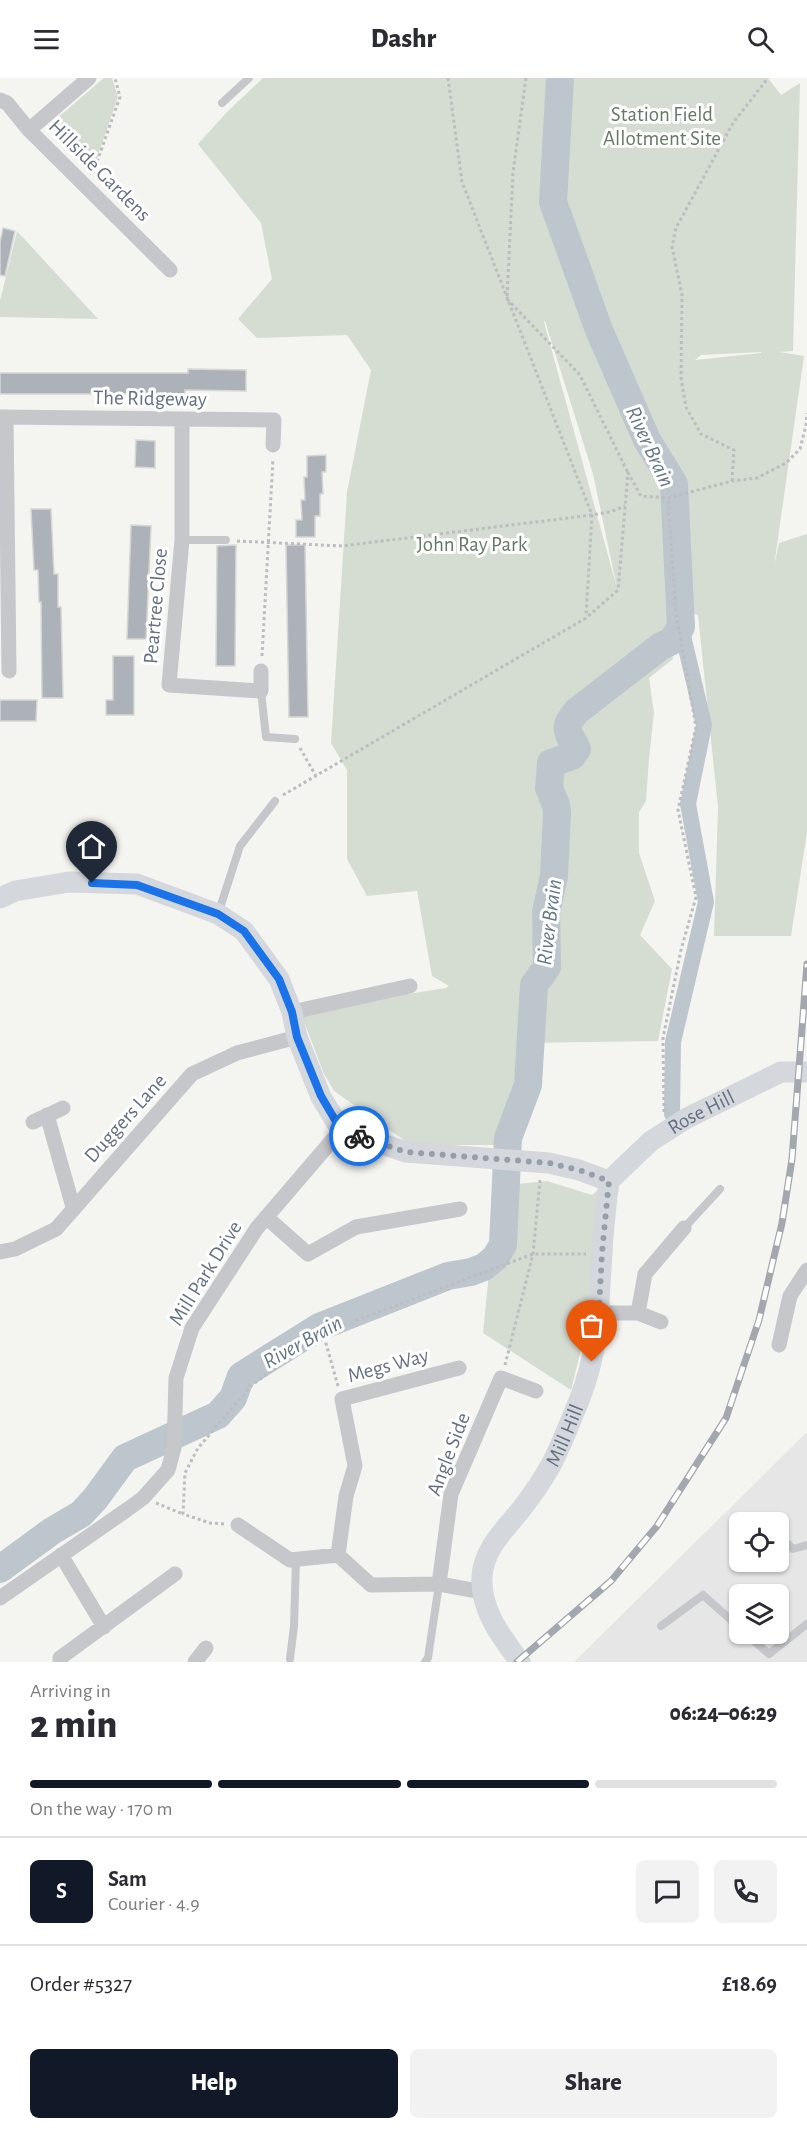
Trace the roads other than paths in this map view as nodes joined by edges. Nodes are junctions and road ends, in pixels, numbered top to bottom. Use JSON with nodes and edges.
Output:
{"nodes":[{"id":1,"x":89,"y":78,"type":"edge"},
{"id":2,"x":249,"y":78,"type":"edge"},
{"id":3,"x":0,"y":100,"type":"edge"},
{"id":4,"x":222,"y":104,"type":"dead end"},
{"id":5,"x":29,"y":130,"type":"junction"},
{"id":6,"x":170,"y":270,"type":"dead end"},
{"id":7,"x":3,"y":417,"type":"edge"},
{"id":8,"x":182,"y":418,"type":"junction"},
{"id":9,"x":273,"y":445,"type":"road end"},
{"id":10,"x":182,"y":540,"type":"junction"},
{"id":11,"x":226,"y":540,"type":"road end"},
{"id":12,"x":9,"y":671,"type":"dead end"},
{"id":13,"x":261,"y":672,"type":"road end"},
{"id":14,"x":261,"y":691,"type":"junction"},
{"id":15,"x":295,"y":739,"type":"road end"},
{"id":16,"x":274,"y":801,"type":"road end"},
{"id":17,"x":0,"y":898,"type":"edge"},
{"id":18,"x":218,"y":914,"type":"junction"},
{"id":19,"x":410,"y":986,"type":"dead end"},
{"id":20,"x":292,"y":1012,"type":"junction"},
{"id":21,"x":297,"y":1037,"type":"junction"},
{"id":22,"x":807,"y":1072,"type":"edge"},
{"id":23,"x":63,"y":1108,"type":"dead end"},
{"id":24,"x":341,"y":1130,"type":"junction"},
{"id":25,"x":609,"y":1181,"type":"junction"},
{"id":26,"x":720,"y":1189,"type":"dead end"},
{"id":27,"x":73,"y":1207,"type":"junction"},
{"id":28,"x":460,"y":1209,"type":"dead end"},
{"id":29,"x":266,"y":1217,"type":"junction"},
{"id":30,"x":684,"y":1228,"type":"joint"},
{"id":31,"x":0,"y":1252,"type":"edge"},
{"id":32,"x":807,"y":1270,"type":"edge"},
{"id":33,"x":599,"y":1313,"type":"junction"},
{"id":34,"x":638,"y":1313,"type":"junction"},
{"id":35,"x":661,"y":1322,"type":"dead end"},
{"id":36,"x":779,"y":1345,"type":"dead end"},
{"id":37,"x":459,"y":1368,"type":"dead end"},
{"id":38,"x":536,"y":1391,"type":"dead end"},
{"id":39,"x":238,"y":1525,"type":"road end"},
{"id":40,"x":789,"y":1545,"type":"edge"},
{"id":41,"x":807,"y":1545,"type":"edge"},
{"id":42,"x":61,"y":1555,"type":"junction"},
{"id":43,"x":338,"y":1555,"type":"junction"},
{"id":44,"x":296,"y":1559,"type":"junction"},
{"id":45,"x":175,"y":1574,"type":"dead end"},
{"id":46,"x":439,"y":1584,"type":"junction"},
{"id":47,"x":483,"y":1592,"type":"junction"},
{"id":48,"x":0,"y":1598,"type":"edge"},
{"id":49,"x":729,"y":1618,"type":"edge"},
{"id":50,"x":807,"y":1624,"type":"edge"},
{"id":51,"x":661,"y":1626,"type":"dead end"},
{"id":52,"x":104,"y":1627,"type":"junction"},
{"id":53,"x":789,"y":1638,"type":"edge"},
{"id":54,"x":758,"y":1644,"type":"edge"},
{"id":55,"x":782,"y":1644,"type":"edge"},
{"id":56,"x":206,"y":1648,"type":"dead end"},
{"id":57,"x":290,"y":1659,"type":"dead end"},
{"id":58,"x":60,"y":1662,"type":"edge"},
{"id":59,"x":195,"y":1662,"type":"edge"},
{"id":60,"x":425,"y":1662,"type":"edge"},
{"id":61,"x":520,"y":1662,"type":"edge"}],
"edges":[{"from":1,"to":5,"type":"street"},
{"from":2,"to":4,"type":"lane"},
{"from":3,"to":5,"type":"street","name":"Hillside Gardens"},
{"from":5,"to":6,"type":"street","name":"Hillside Gardens"},
{"from":7,"to":8,"type":"street","name":"The Ridgeway"},
{"from":7,"to":12,"type":"street"},
{"from":8,"to":9,"type":"street","name":"The Ridgeway"},
{"from":8,"to":10,"type":"street","name":"Peartree Close"},
{"from":10,"to":11,"type":"lane"},
{"from":10,"to":14,"type":"street","name":"Peartree Close"},
{"from":13,"to":14,"type":"street"},
{"from":14,"to":15,"type":"lane"},
{"from":16,"to":18,"type":"lane"},
{"from":17,"to":18,"type":"street"},
{"from":18,"to":20,"type":"street"},
{"from":19,"to":20,"type":"street"},
{"from":20,"to":21,"type":"street"},
{"from":21,"to":24,"type":"street"},
{"from":21,"to":27,"type":"street","name":"Duggers Lane"},
{"from":22,"to":25,"type":"street","name":"Rose Hill"},
{"from":23,"to":27,"type":"street"},
{"from":24,"to":25,"type":"street"},
{"from":24,"to":29,"type":"street","name":"Mill Park Drive"},
{"from":25,"to":33,"type":"street","name":"Mill Hill"},
{"from":26,"to":30,"type":"lane"},
{"from":27,"to":31,"type":"street","name":"Duggers Lane"},
{"from":28,"to":29,"type":"street"},
{"from":29,"to":42,"type":"street","name":"Mill Park Drive"},
{"from":30,"to":34,"type":"street"},
{"from":32,"to":36,"type":"street"},
{"from":33,"to":34,"type":"street"},
{"from":33,"to":47,"type":"street","name":"Mill Hill"},
{"from":34,"to":35,"type":"street"},
{"from":37,"to":43,"type":"street","name":"Megs Way"},
{"from":38,"to":46,"type":"street","name":"Angle Side"},
{"from":39,"to":44,"type":"street"},
{"from":40,"to":41,"type":"lane"},
{"from":42,"to":48,"type":"street","name":"Mill Park Drive"},
{"from":42,"to":52,"type":"street"},
{"from":43,"to":44,"type":"street"},
{"from":43,"to":46,"type":"street"},
{"from":44,"to":57,"type":"lane"},
{"from":45,"to":52,"type":"street"},
{"from":46,"to":47,"type":"street"},
{"from":46,"to":60,"type":"lane"},
{"from":47,"to":61,"type":"street","name":"Mill Hill"},
{"from":49,"to":51,"type":"lane"},
{"from":50,"to":53,"type":"lane"},
{"from":52,"to":58,"type":"street"},
{"from":54,"to":55,"type":"lane"},
{"from":56,"to":59,"type":"street"}]}
